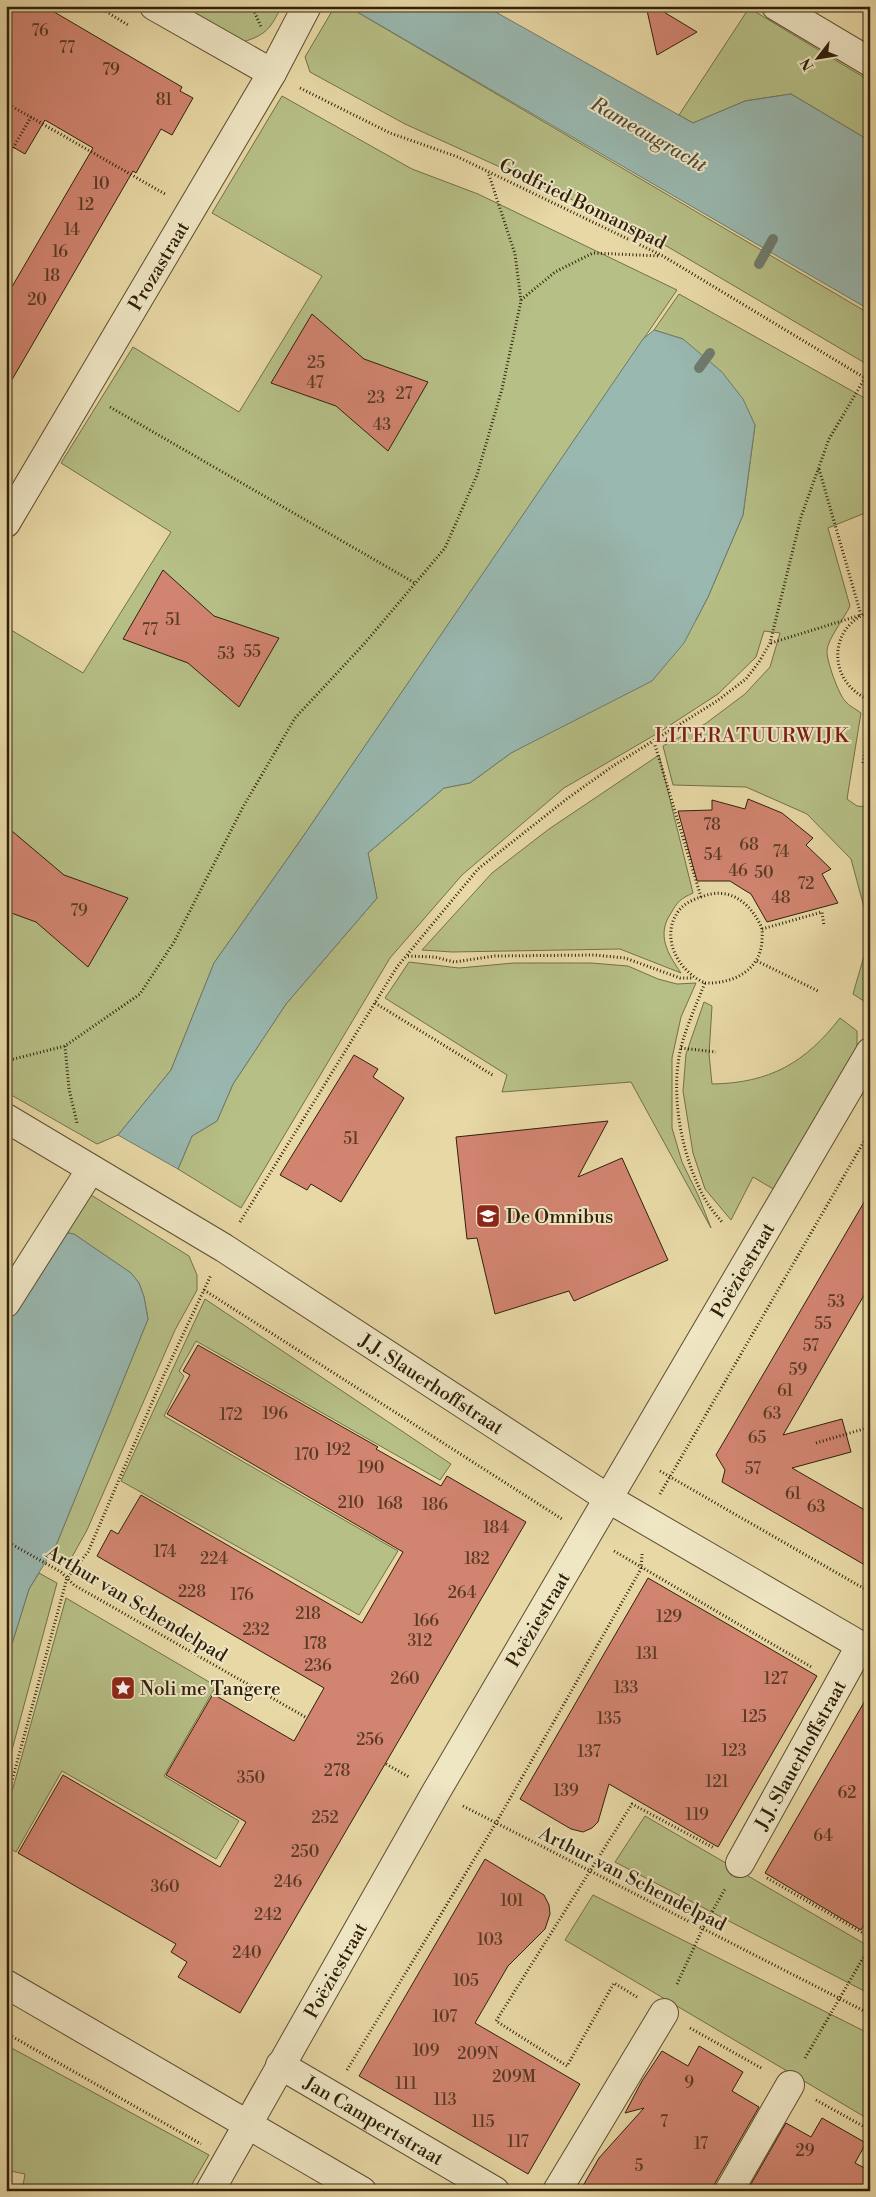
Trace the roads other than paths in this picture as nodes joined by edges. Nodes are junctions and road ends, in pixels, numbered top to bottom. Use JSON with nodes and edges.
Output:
{"nodes":[{"id":1,"x":154,"y":6,"type":"edge"},
{"id":2,"x":307,"y":6,"type":"edge"},
{"id":3,"x":776,"y":6,"type":"edge"},
{"id":4,"x":870,"y":62,"type":"edge"},
{"id":5,"x":272,"y":73,"type":"junction"},
{"id":6,"x":6,"y":523,"type":"edge"},
{"id":7,"x":870,"y":1052,"type":"edge"},
{"id":8,"x":6,"y":1118,"type":"edge"},
{"id":9,"x":91,"y":1169,"type":"junction"},
{"id":10,"x":6,"y":1303,"type":"edge"},
{"id":11,"x":609,"y":1499,"type":"junction"},
{"id":12,"x":865,"y":1649,"type":"edge"},
{"id":13,"x":740,"y":1863,"type":"road end"},
{"id":14,"x":6,"y":1984,"type":"edge"},
{"id":15,"x":664,"y":2013,"type":"road end"},
{"id":16,"x":280,"y":2065,"type":"junction"},
{"id":17,"x":790,"y":2085,"type":"road end"},
{"id":18,"x":248,"y":2124,"type":"junction"},
{"id":19,"x":214,"y":2189,"type":"edge"},
{"id":20,"x":362,"y":2191,"type":"edge"},
{"id":21,"x":494,"y":2191,"type":"edge"},
{"id":22,"x":557,"y":2191,"type":"edge"},
{"id":23,"x":728,"y":2191,"type":"edge"}],
"edges":[{"from":1,"to":5,"type":"street"},
{"from":2,"to":5,"type":"street","name":"Prozastraat"},
{"from":3,"to":4,"type":"street"},
{"from":5,"to":6,"type":"street","name":"Prozastraat"},
{"from":7,"to":11,"type":"street","name":"Poëziestraat"},
{"from":8,"to":9,"type":"street","name":"J.J. Slauerhoffstraat"},
{"from":9,"to":10,"type":"street"},
{"from":9,"to":11,"type":"street","name":"J.J. Slauerhoffstraat"},
{"from":11,"to":12,"type":"street","name":"J.J. Slauerhoffstraat"},
{"from":11,"to":16,"type":"street","name":"Poëziestraat"},
{"from":12,"to":13,"type":"street","name":"J.J. Slauerhoffstraat"},
{"from":14,"to":18,"type":"street"},
{"from":15,"to":22,"type":"street"},
{"from":16,"to":18,"type":"street","name":"Poëziestraat"},
{"from":16,"to":21,"type":"street","name":"Jan Campertstraat"},
{"from":17,"to":23,"type":"street"},
{"from":18,"to":19,"type":"street","name":"Poëziestraat"},
{"from":18,"to":20,"type":"street"}]}
